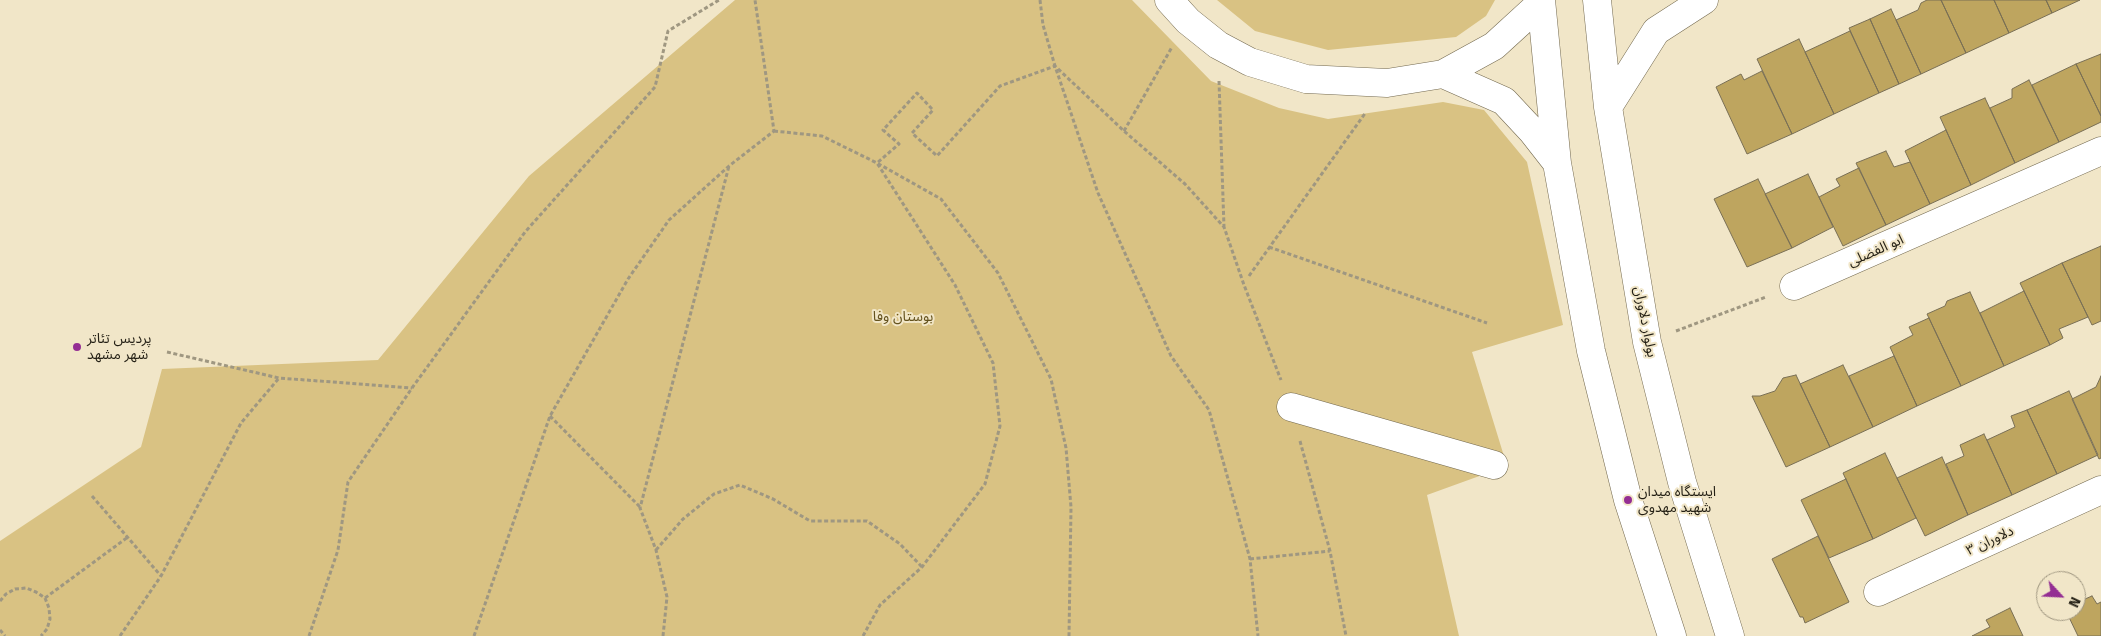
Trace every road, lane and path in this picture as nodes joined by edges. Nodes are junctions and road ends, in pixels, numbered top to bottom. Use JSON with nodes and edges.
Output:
{"nodes":[{"id":1,"x":719,"y":0,"type":"edge"},
{"id":2,"x":755,"y":0,"type":"edge"},
{"id":3,"x":1040,"y":0,"type":"edge"},
{"id":4,"x":1169,"y":0,"type":"edge"},
{"id":5,"x":1597,"y":0,"type":"edge"},
{"id":6,"x":1704,"y":0,"type":"edge"},
{"id":7,"x":1541,"y":1,"type":"edge"},
{"id":8,"x":1188,"y":21,"type":"junction"},
{"id":9,"x":1218,"y":45,"type":"junction"},
{"id":10,"x":1055,"y":66,"type":"junction"},
{"id":11,"x":1442,"y":74,"type":"junction"},
{"id":12,"x":1387,"y":83,"type":"junction"},
{"id":13,"x":1608,"y":106,"type":"junction"},
{"id":14,"x":774,"y":131,"type":"junction"},
{"id":15,"x":1124,"y":131,"type":"junction"},
{"id":16,"x":2101,"y":151,"type":"edge"},
{"id":17,"x":877,"y":163,"type":"junction"},
{"id":18,"x":1557,"y":163,"type":"junction"},
{"id":19,"x":729,"y":166,"type":"junction"},
{"id":20,"x":1224,"y":226,"type":"junction"},
{"id":21,"x":1269,"y":247,"type":"junction"},
{"id":22,"x":1249,"y":276,"type":"dead end"},
{"id":23,"x":1794,"y":286,"type":"joint"},
{"id":24,"x":1486,"y":323,"type":"dead end"},
{"id":25,"x":1647,"y":342,"type":"junction"},
{"id":26,"x":167,"y":352,"type":"dead end"},
{"id":27,"x":279,"y":378,"type":"junction"},
{"id":28,"x":412,"y":388,"type":"junction"},
{"id":29,"x":1291,"y":407,"type":"junction"},
{"id":30,"x":550,"y":416,"type":"junction"},
{"id":31,"x":1494,"y":465,"type":"dead end"},
{"id":32,"x":2101,"y":490,"type":"edge"},
{"id":33,"x":92,"y":496,"type":"dead end"},
{"id":34,"x":640,"y":508,"type":"junction"},
{"id":35,"x":128,"y":537,"type":"junction"},
{"id":36,"x":656,"y":550,"type":"junction"},
{"id":37,"x":1330,"y":551,"type":"junction"},
{"id":38,"x":1250,"y":559,"type":"junction"},
{"id":39,"x":922,"y":567,"type":"junction"},
{"id":40,"x":161,"y":576,"type":"junction"},
{"id":41,"x":1878,"y":592,"type":"dead end"},
{"id":42,"x":45,"y":598,"type":"junction"},
{"id":43,"x":0,"y":601,"type":"edge"},
{"id":44,"x":0,"y":632,"type":"edge"},
{"id":45,"x":5,"y":636,"type":"edge"},
{"id":46,"x":41,"y":636,"type":"edge"},
{"id":47,"x":120,"y":636,"type":"edge"},
{"id":48,"x":309,"y":636,"type":"edge"},
{"id":49,"x":474,"y":636,"type":"edge"},
{"id":50,"x":663,"y":636,"type":"edge"},
{"id":51,"x":863,"y":636,"type":"edge"},
{"id":52,"x":1069,"y":636,"type":"edge"},
{"id":53,"x":1258,"y":636,"type":"edge"},
{"id":54,"x":1346,"y":636,"type":"edge"},
{"id":55,"x":1672,"y":636,"type":"edge"},
{"id":56,"x":1730,"y":636,"type":"edge"}],
"edges":[{"from":1,"to":28,"type":"path"},
{"from":2,"to":14,"type":"path"},
{"from":3,"to":10,"type":"path"},
{"from":4,"to":8,"type":"street"},
{"from":5,"to":13,"type":"street","name":"بولوار دلاوران"},
{"from":6,"to":13,"type":"street"},
{"from":7,"to":11,"type":"street"},
{"from":7,"to":18,"type":"street"},
{"from":8,"to":9,"type":"street"},
{"from":8,"to":15,"type":"path"},
{"from":9,"to":12,"type":"street"},
{"from":9,"to":20,"type":"path"},
{"from":10,"to":15,"type":"path"},
{"from":10,"to":17,"type":"path"},
{"from":10,"to":38,"type":"path"},
{"from":11,"to":12,"type":"street"},
{"from":11,"to":18,"type":"street"},
{"from":12,"to":21,"type":"path"},
{"from":13,"to":25,"type":"street","name":"بولوار دلاوران"},
{"from":14,"to":17,"type":"path"},
{"from":14,"to":19,"type":"path"},
{"from":15,"to":20,"type":"path"},
{"from":16,"to":23,"type":"street","name":"ابو الفضلی"},
{"from":17,"to":39,"type":"path"},
{"from":17,"to":52,"type":"path"},
{"from":18,"to":55,"type":"street"},
{"from":19,"to":30,"type":"path"},
{"from":19,"to":34,"type":"path"},
{"from":20,"to":29,"type":"path"},
{"from":21,"to":22,"type":"path"},
{"from":21,"to":24,"type":"path"},
{"from":23,"to":25,"type":"path"},
{"from":25,"to":56,"type":"street","name":"بولوار دلاوران"},
{"from":26,"to":27,"type":"path"},
{"from":27,"to":28,"type":"path"},
{"from":27,"to":40,"type":"path"},
{"from":28,"to":48,"type":"path"},
{"from":29,"to":31,"type":"street"},
{"from":29,"to":37,"type":"path"},
{"from":30,"to":34,"type":"path"},
{"from":30,"to":49,"type":"path"},
{"from":32,"to":41,"type":"street","name":"دلاوران ۳"},
{"from":33,"to":35,"type":"path"},
{"from":34,"to":36,"type":"path"},
{"from":35,"to":40,"type":"path"},
{"from":35,"to":42,"type":"path"},
{"from":36,"to":39,"type":"path"},
{"from":36,"to":50,"type":"path"},
{"from":37,"to":38,"type":"path"},
{"from":37,"to":54,"type":"path"},
{"from":38,"to":53,"type":"path"},
{"from":39,"to":51,"type":"path"},
{"from":40,"to":47,"type":"path"},
{"from":42,"to":43,"type":"path"},
{"from":42,"to":46,"type":"path"},
{"from":44,"to":45,"type":"path"}]}
